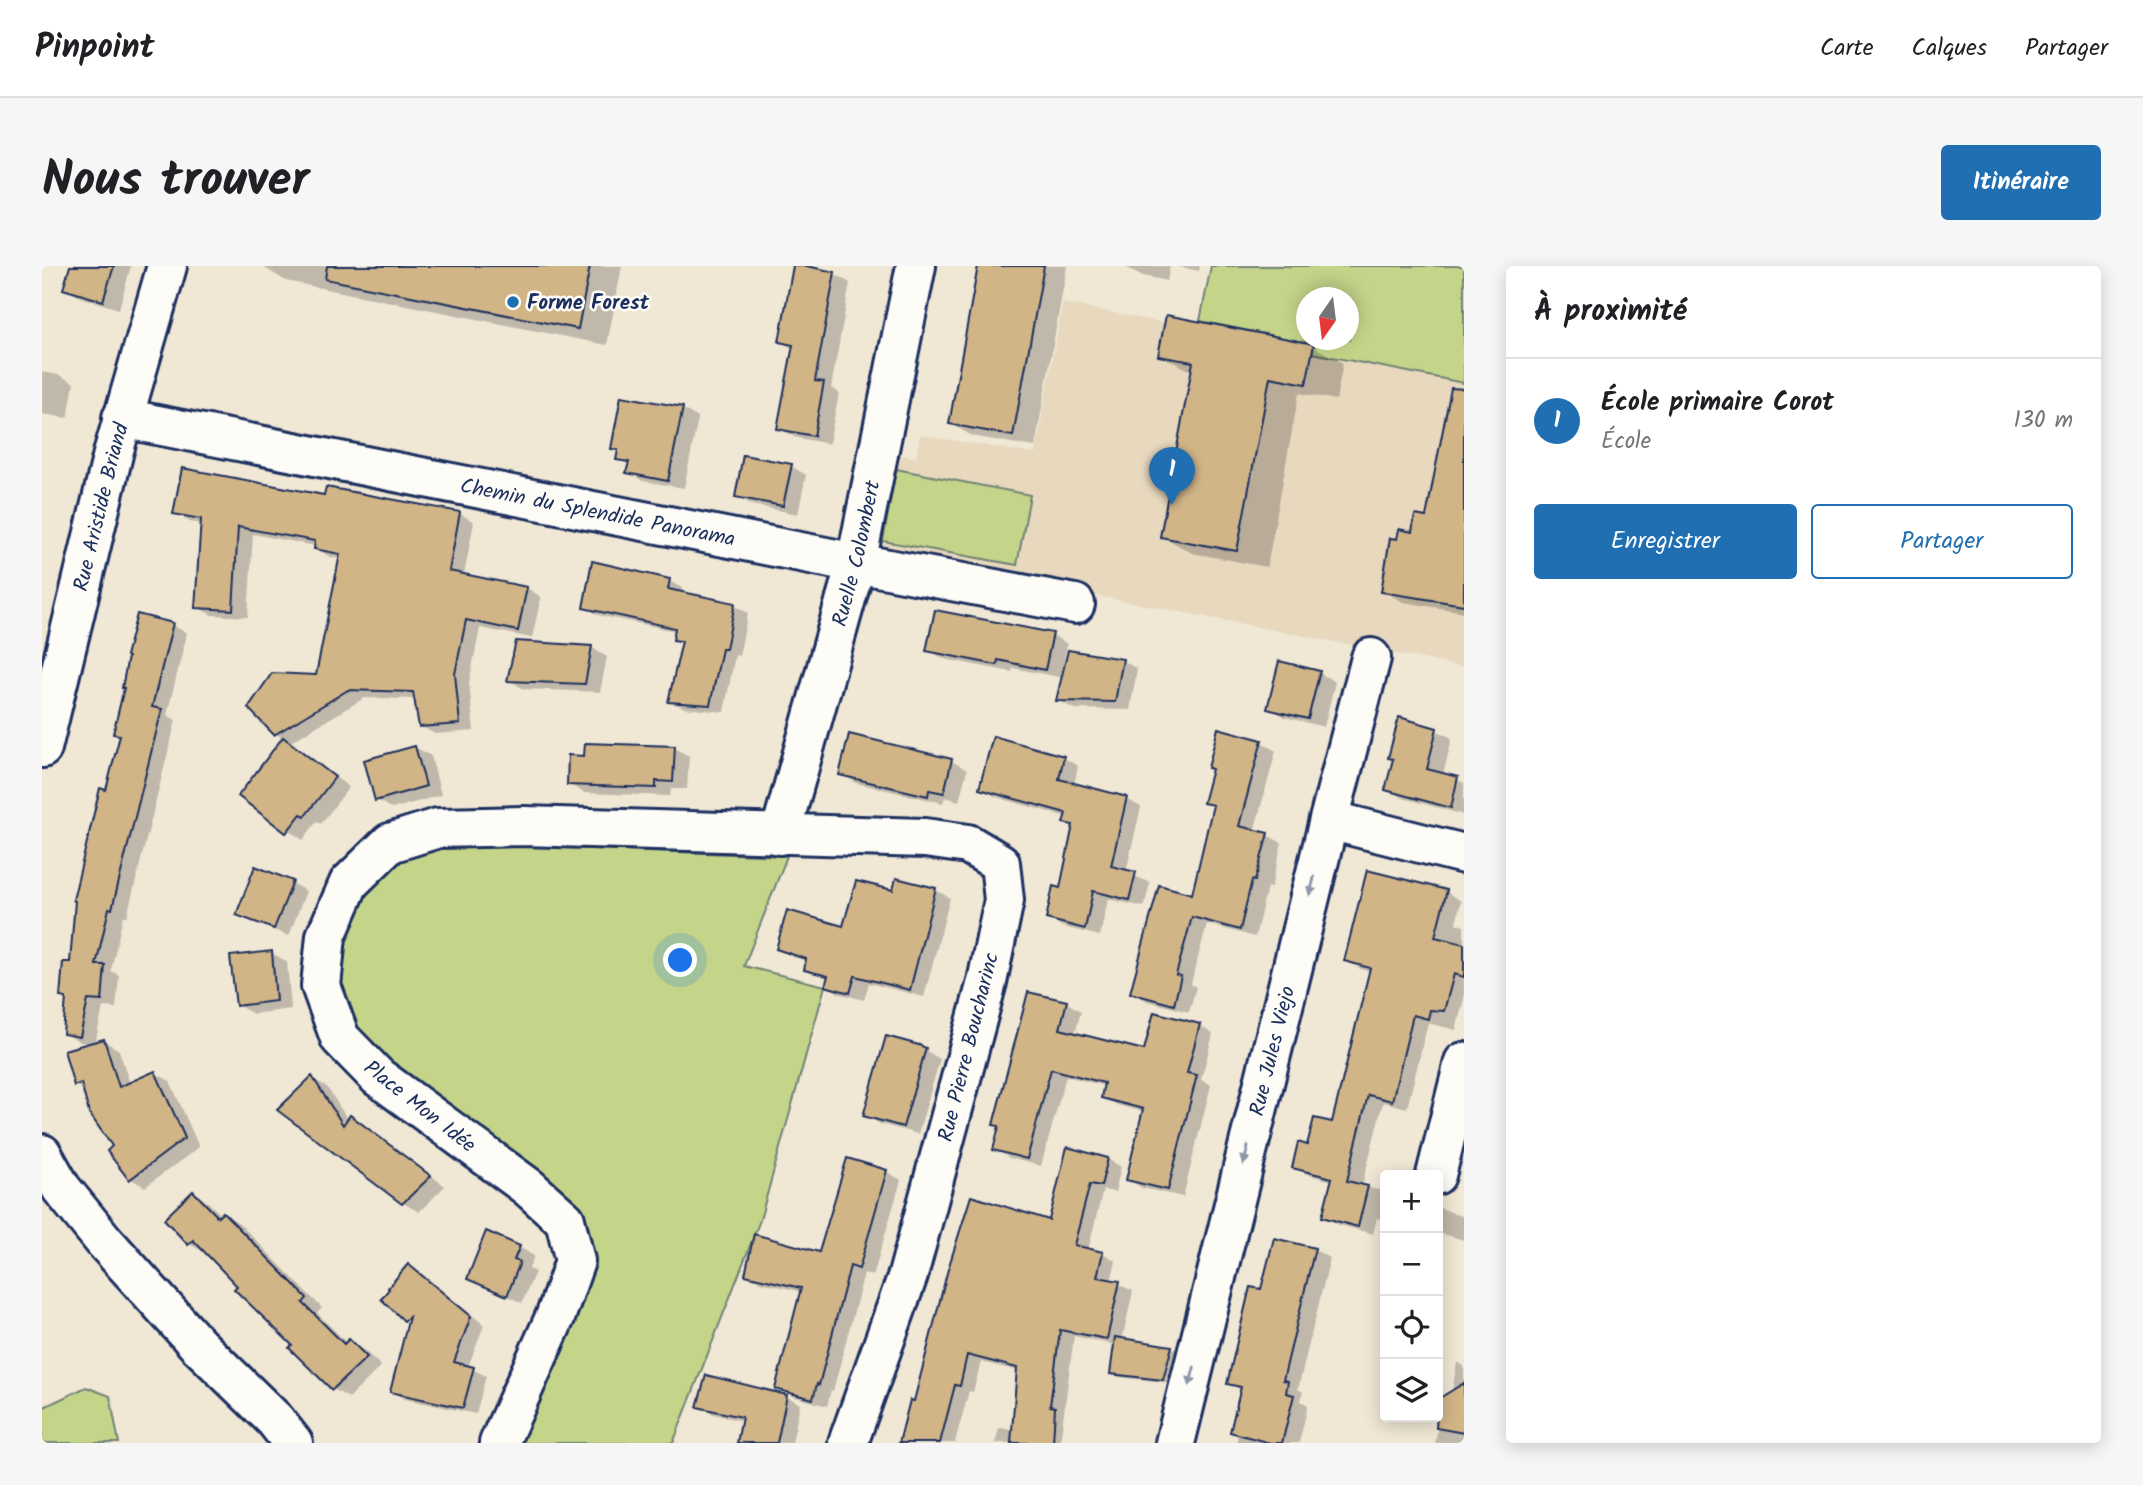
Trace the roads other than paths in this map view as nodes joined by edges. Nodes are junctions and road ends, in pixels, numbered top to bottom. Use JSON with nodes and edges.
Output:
{"nodes":[{"id":1,"x":167,"y":266,"type":"edge"},
{"id":2,"x":916,"y":266,"type":"edge"},
{"id":3,"x":122,"y":418,"type":"junction"},
{"id":4,"x":856,"y":563,"type":"junction"},
{"id":5,"x":1075,"y":604,"type":"dead end"},
{"id":6,"x":1371,"y":658,"type":"dead end"},
{"id":7,"x":42,"y":748,"type":"edge"},
{"id":8,"x":1329,"y":820,"type":"junction"},
{"id":9,"x":780,"y":835,"type":"junction"},
{"id":10,"x":1464,"y":854,"type":"edge"},
{"id":11,"x":1464,"y":1062,"type":"edge"},
{"id":12,"x":42,"y":1154,"type":"edge"},
{"id":13,"x":1437,"y":1170,"type":"edge"},
{"id":14,"x":42,"y":1199,"type":"edge"},
{"id":15,"x":155,"y":1297,"type":"junction"},
{"id":16,"x":293,"y":1443,"type":"edge"},
{"id":17,"x":499,"y":1443,"type":"edge"},
{"id":18,"x":848,"y":1443,"type":"edge"},
{"id":19,"x":1175,"y":1443,"type":"edge"}],
"edges":[{"from":1,"to":3,"type":"street","name":"Rue Aristide Briand"},
{"from":2,"to":4,"type":"street","name":"Ruelle Colombert"},
{"from":3,"to":4,"type":"street","name":"Chemin du Splendide Panorama"},
{"from":3,"to":7,"type":"street","name":"Rue Aristide Briand"},
{"from":4,"to":5,"type":"street","name":"Chemin du Splendide Panorama"},
{"from":4,"to":9,"type":"street","name":"Ruelle Colombert"},
{"from":6,"to":8,"type":"street","name":"Rue Jules Viejo"},
{"from":8,"to":10,"type":"street"},
{"from":8,"to":19,"type":"street","name":"Rue Jules Viejo","one_way":true},
{"from":9,"to":17,"type":"street","name":"Place Mon Idée"},
{"from":9,"to":18,"type":"street","name":"Rue Pierre Boucharinc"},
{"from":11,"to":13,"type":"street"},
{"from":12,"to":15,"type":"street"},
{"from":14,"to":15,"type":"street"},
{"from":15,"to":16,"type":"street"}]}
